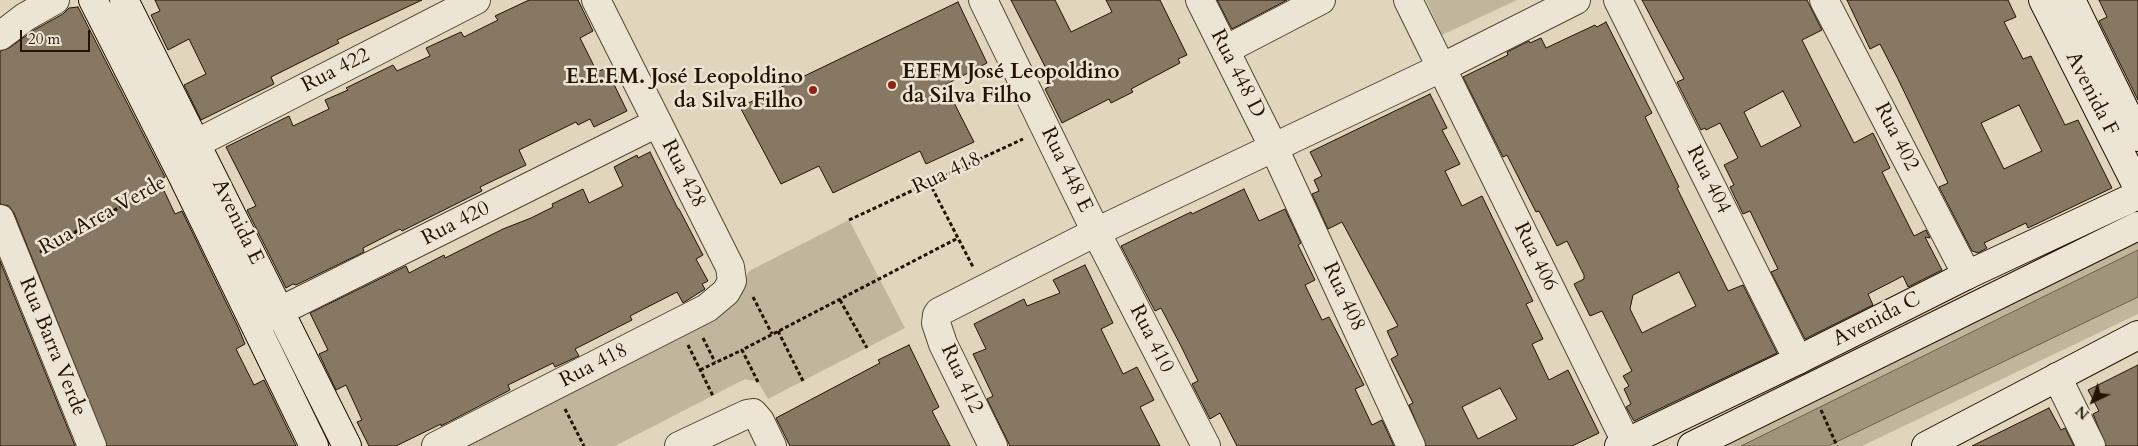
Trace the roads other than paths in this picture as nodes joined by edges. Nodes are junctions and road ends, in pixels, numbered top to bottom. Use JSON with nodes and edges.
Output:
{"nodes":[{"id":1,"x":55,"y":0,"type":"edge"},
{"id":2,"x":93,"y":0,"type":"edge"},
{"id":3,"x":124,"y":0,"type":"edge"},
{"id":4,"x":476,"y":0,"type":"edge"},
{"id":5,"x":597,"y":0,"type":"edge"},
{"id":6,"x":983,"y":0,"type":"edge"},
{"id":7,"x":1200,"y":0,"type":"edge"},
{"id":8,"x":1321,"y":0,"type":"edge"},
{"id":9,"x":1408,"y":0,"type":"edge"},
{"id":10,"x":1576,"y":0,"type":"edge"},
{"id":11,"x":1618,"y":0,"type":"edge"},
{"id":12,"x":1824,"y":0,"type":"edge"},
{"id":13,"x":2043,"y":0,"type":"edge"},
{"id":14,"x":2071,"y":0,"type":"edge"},
{"id":15,"x":0,"y":36,"type":"edge"},
{"id":16,"x":1225,"y":50,"type":"junction"},
{"id":17,"x":1443,"y":67,"type":"junction"},
{"id":18,"x":657,"y":123,"type":"junction"},
{"id":19,"x":2138,"y":136,"type":"edge"},
{"id":20,"x":197,"y":143,"type":"junction"},
{"id":21,"x":1274,"y":148,"type":"junction"},
{"id":22,"x":2138,"y":197,"type":"edge"},
{"id":23,"x":0,"y":219,"type":"edge"},
{"id":24,"x":2138,"y":226,"type":"edge"},
{"id":25,"x":1096,"y":232,"type":"junction"},
{"id":26,"x":730,"y":267,"type":"joint"},
{"id":27,"x":9,"y":270,"type":"edge"},
{"id":28,"x":1967,"y":275,"type":"junction"},
{"id":29,"x":280,"y":311,"type":"junction"},
{"id":30,"x":254,"y":324,"type":"junction"},
{"id":31,"x":2138,"y":335,"type":"edge"},
{"id":32,"x":1798,"y":360,"type":"junction"},
{"id":33,"x":2056,"y":377,"type":"junction"},
{"id":34,"x":324,"y":402,"type":"junction"},
{"id":35,"x":299,"y":415,"type":"junction"},
{"id":36,"x":1625,"y":445,"type":"edge"},
{"id":37,"x":92,"y":446,"type":"edge"},
{"id":38,"x":314,"y":446,"type":"edge"},
{"id":39,"x":346,"y":446,"type":"edge"},
{"id":40,"x":436,"y":446,"type":"edge"},
{"id":41,"x":679,"y":446,"type":"edge"},
{"id":42,"x":772,"y":446,"type":"edge"},
{"id":43,"x":993,"y":446,"type":"edge"},
{"id":44,"x":1206,"y":446,"type":"edge"},
{"id":45,"x":1411,"y":446,"type":"edge"},
{"id":46,"x":1692,"y":446,"type":"edge"},
{"id":47,"x":1926,"y":446,"type":"edge"},
{"id":48,"x":2091,"y":446,"type":"edge"}],
"edges":[{"from":1,"to":15,"type":"street"},
{"from":2,"to":30,"type":"street","name":"Avenida E"},
{"from":3,"to":20,"type":"street","name":"Avenida E"},
{"from":4,"to":20,"type":"street","name":"Rua 422"},
{"from":5,"to":18,"type":"street","name":"Rua 428"},
{"from":6,"to":25,"type":"street","name":"Rua 448 E"},
{"from":7,"to":16,"type":"street","name":"Rua 448 D"},
{"from":8,"to":16,"type":"street"},
{"from":9,"to":17,"type":"street","name":"Rua 406"},
{"from":10,"to":17,"type":"street"},
{"from":11,"to":32,"type":"street","name":"Rua 404"},
{"from":12,"to":28,"type":"street","name":"Rua 402"},
{"from":13,"to":22,"type":"street","name":"Avenida F"},
{"from":14,"to":19,"type":"street","name":"Avenida F"},
{"from":16,"to":21,"type":"street","name":"Rua 448 D"},
{"from":17,"to":21,"type":"street"},
{"from":17,"to":36,"type":"street","name":"Rua 406"},
{"from":18,"to":26,"type":"street","name":"Rua 428"},
{"from":18,"to":29,"type":"street","name":"Rua 420"},
{"from":20,"to":29,"type":"street","name":"Avenida E"},
{"from":21,"to":25,"type":"street"},
{"from":21,"to":45,"type":"street","name":"Rua 408"},
{"from":22,"to":28,"type":"street","name":"Avenida C"},
{"from":23,"to":27,"type":"street","name":"Rua Barra Verde"},
{"from":24,"to":46,"type":"street","name":"Avenida C"},
{"from":25,"to":43,"type":"street","name":"Rua 412"},
{"from":25,"to":44,"type":"street","name":"Rua 410"},
{"from":26,"to":40,"type":"street","name":"Rua 418"},
{"from":27,"to":37,"type":"street","name":"Rua Barra Verde"},
{"from":28,"to":32,"type":"street","name":"Avenida C"},
{"from":29,"to":30,"type":"street","name":"Rua 420"},
{"from":29,"to":34,"type":"street","name":"Avenida E"},
{"from":30,"to":35,"type":"street","name":"Avenida E"},
{"from":31,"to":33,"type":"street"},
{"from":32,"to":36,"type":"street","name":"Avenida C"},
{"from":33,"to":47,"type":"street"},
{"from":33,"to":48,"type":"street"},
{"from":34,"to":35,"type":"street"},
{"from":34,"to":39,"type":"street","name":"Avenida E"},
{"from":35,"to":38,"type":"street","name":"Avenida E"},
{"from":41,"to":42,"type":"street"}]}
